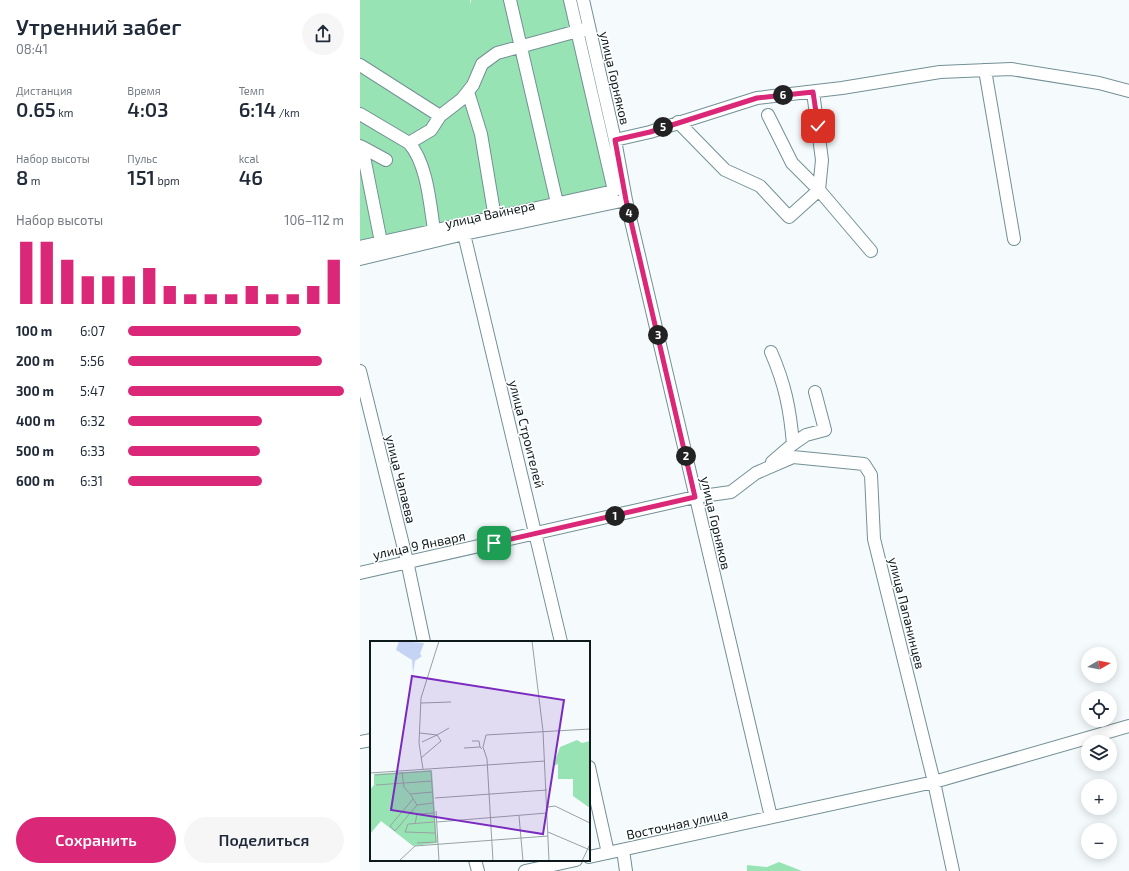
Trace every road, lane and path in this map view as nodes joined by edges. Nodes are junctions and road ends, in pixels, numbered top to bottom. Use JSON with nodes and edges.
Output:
{"nodes":[{"id":1,"x":510,"y":0,"type":"edge"},
{"id":2,"x":570,"y":0,"type":"edge"},
{"id":3,"x":583,"y":0,"type":"edge"},
{"id":4,"x":590,"y":28,"type":"junction"},
{"id":5,"x":577,"y":31,"type":"junction"},
{"id":6,"x":520,"y":47,"type":"junction"},
{"id":7,"x":360,"y":65,"type":"edge"},
{"id":8,"x":985,"y":70,"type":"junction"},
{"id":9,"x":1129,"y":91,"type":"edge"},
{"id":10,"x":468,"y":92,"type":"junction"},
{"id":11,"x":813,"y":92,"type":"junction"},
{"id":12,"x":360,"y":114,"type":"edge"},
{"id":13,"x":768,"y":115,"type":"dead end"},
{"id":14,"x":440,"y":116,"type":"junction"},
{"id":15,"x":678,"y":122,"type":"junction"},
{"id":16,"x":615,"y":140,"type":"junction"},
{"id":17,"x":409,"y":143,"type":"junction"},
{"id":18,"x":361,"y":146,"type":"edge"},
{"id":19,"x":386,"y":160,"type":"dead end"},
{"id":20,"x":819,"y":190,"type":"junction"},
{"id":21,"x":626,"y":200,"type":"junction"},
{"id":22,"x":557,"y":203,"type":"junction"},
{"id":23,"x":495,"y":218,"type":"junction"},
{"id":24,"x":434,"y":230,"type":"junction"},
{"id":25,"x":464,"y":234,"type":"junction"},
{"id":26,"x":1014,"y":239,"type":"dead end"},
{"id":27,"x":381,"y":242,"type":"junction"},
{"id":28,"x":360,"y":247,"type":"edge"},
{"id":29,"x":871,"y":251,"type":"dead end"},
{"id":30,"x":360,"y":259,"type":"edge"},
{"id":31,"x":771,"y":352,"type":"dead end"},
{"id":32,"x":360,"y":371,"type":"edge"},
{"id":33,"x":815,"y":392,"type":"dead end"},
{"id":34,"x":793,"y":444,"type":"junction"},
{"id":35,"x":762,"y":470,"type":"junction"},
{"id":36,"x":695,"y":497,"type":"junction"},
{"id":37,"x":537,"y":534,"type":"junction"},
{"id":38,"x":407,"y":561,"type":"junction"},
{"id":39,"x":360,"y":573,"type":"edge"},
{"id":40,"x":424,"y":641,"type":"edge"},
{"id":41,"x":561,"y":641,"type":"edge"},
{"id":42,"x":1129,"y":726,"type":"edge"},
{"id":43,"x":370,"y":740,"type":"edge"},
{"id":44,"x":360,"y":742,"type":"edge"},
{"id":45,"x":590,"y":772,"type":"edge"},
{"id":46,"x":934,"y":782,"type":"junction"},
{"id":47,"x":771,"y":817,"type":"junction"},
{"id":48,"x":623,"y":850,"type":"junction"},
{"id":49,"x":608,"y":853,"type":"junction"},
{"id":50,"x":590,"y":857,"type":"edge"},
{"id":51,"x":475,"y":861,"type":"edge"},
{"id":52,"x":571,"y":861,"type":"edge"},
{"id":53,"x":478,"y":871,"type":"edge"},
{"id":54,"x":525,"y":871,"type":"edge"},
{"id":55,"x":626,"y":871,"type":"edge"},
{"id":56,"x":953,"y":871,"type":"edge"}],
"edges":[{"from":1,"to":6,"type":"street"},
{"from":2,"to":5,"type":"street"},
{"from":3,"to":4,"type":"street","name":"улица Горняков"},
{"from":4,"to":5,"type":"street"},
{"from":4,"to":16,"type":"street","name":"улица Горняков"},
{"from":5,"to":6,"type":"street"},
{"from":5,"to":22,"type":"street"},
{"from":6,"to":10,"type":"street"},
{"from":6,"to":22,"type":"street"},
{"from":7,"to":14,"type":"street"},
{"from":8,"to":9,"type":"street"},
{"from":8,"to":11,"type":"street"},
{"from":8,"to":26,"type":"street"},
{"from":10,"to":14,"type":"street"},
{"from":10,"to":23,"type":"street"},
{"from":11,"to":15,"type":"street"},
{"from":11,"to":20,"type":"street"},
{"from":12,"to":17,"type":"street"},
{"from":13,"to":20,"type":"street"},
{"from":14,"to":17,"type":"street"},
{"from":15,"to":16,"type":"street"},
{"from":15,"to":20,"type":"street"},
{"from":16,"to":21,"type":"street","name":"улица Горняков"},
{"from":17,"to":24,"type":"street"},
{"from":18,"to":19,"type":"street"},
{"from":18,"to":27,"type":"street"},
{"from":20,"to":29,"type":"street"},
{"from":21,"to":25,"type":"street","name":"улица Вайнера"},
{"from":21,"to":36,"type":"street","name":"улица Горняков"},
{"from":22,"to":23,"type":"street"},
{"from":23,"to":24,"type":"street"},
{"from":24,"to":27,"type":"street"},
{"from":25,"to":30,"type":"street","name":"улица Вайнера"},
{"from":25,"to":37,"type":"street","name":"улица Строителей"},
{"from":27,"to":28,"type":"street"},
{"from":31,"to":34,"type":"street"},
{"from":32,"to":38,"type":"street","name":"улица Чапаева"},
{"from":33,"to":34,"type":"street"},
{"from":34,"to":35,"type":"street"},
{"from":35,"to":36,"type":"street","name":"улица 9 Января"},
{"from":35,"to":46,"type":"street","name":"улица Папанинцев"},
{"from":36,"to":37,"type":"street","name":"улица 9 Января"},
{"from":36,"to":47,"type":"street","name":"улица Горняков"},
{"from":37,"to":38,"type":"street","name":"улица 9 Января"},
{"from":37,"to":41,"type":"street","name":"улица Строителей"},
{"from":38,"to":39,"type":"street","name":"улица 9 Января"},
{"from":38,"to":40,"type":"street","name":"улица Чапаева"},
{"from":42,"to":46,"type":"street","name":"Восточная улица"},
{"from":43,"to":44,"type":"street"},
{"from":45,"to":49,"type":"street"},
{"from":46,"to":47,"type":"street","name":"Восточная улица"},
{"from":46,"to":56,"type":"street","name":"улица Папанинцев"},
{"from":47,"to":48,"type":"street","name":"Восточная улица"},
{"from":48,"to":49,"type":"street","name":"Восточная улица"},
{"from":48,"to":55,"type":"street"},
{"from":49,"to":50,"type":"street","name":"Восточная улица"},
{"from":51,"to":53,"type":"street"},
{"from":52,"to":54,"type":"street"}]}
